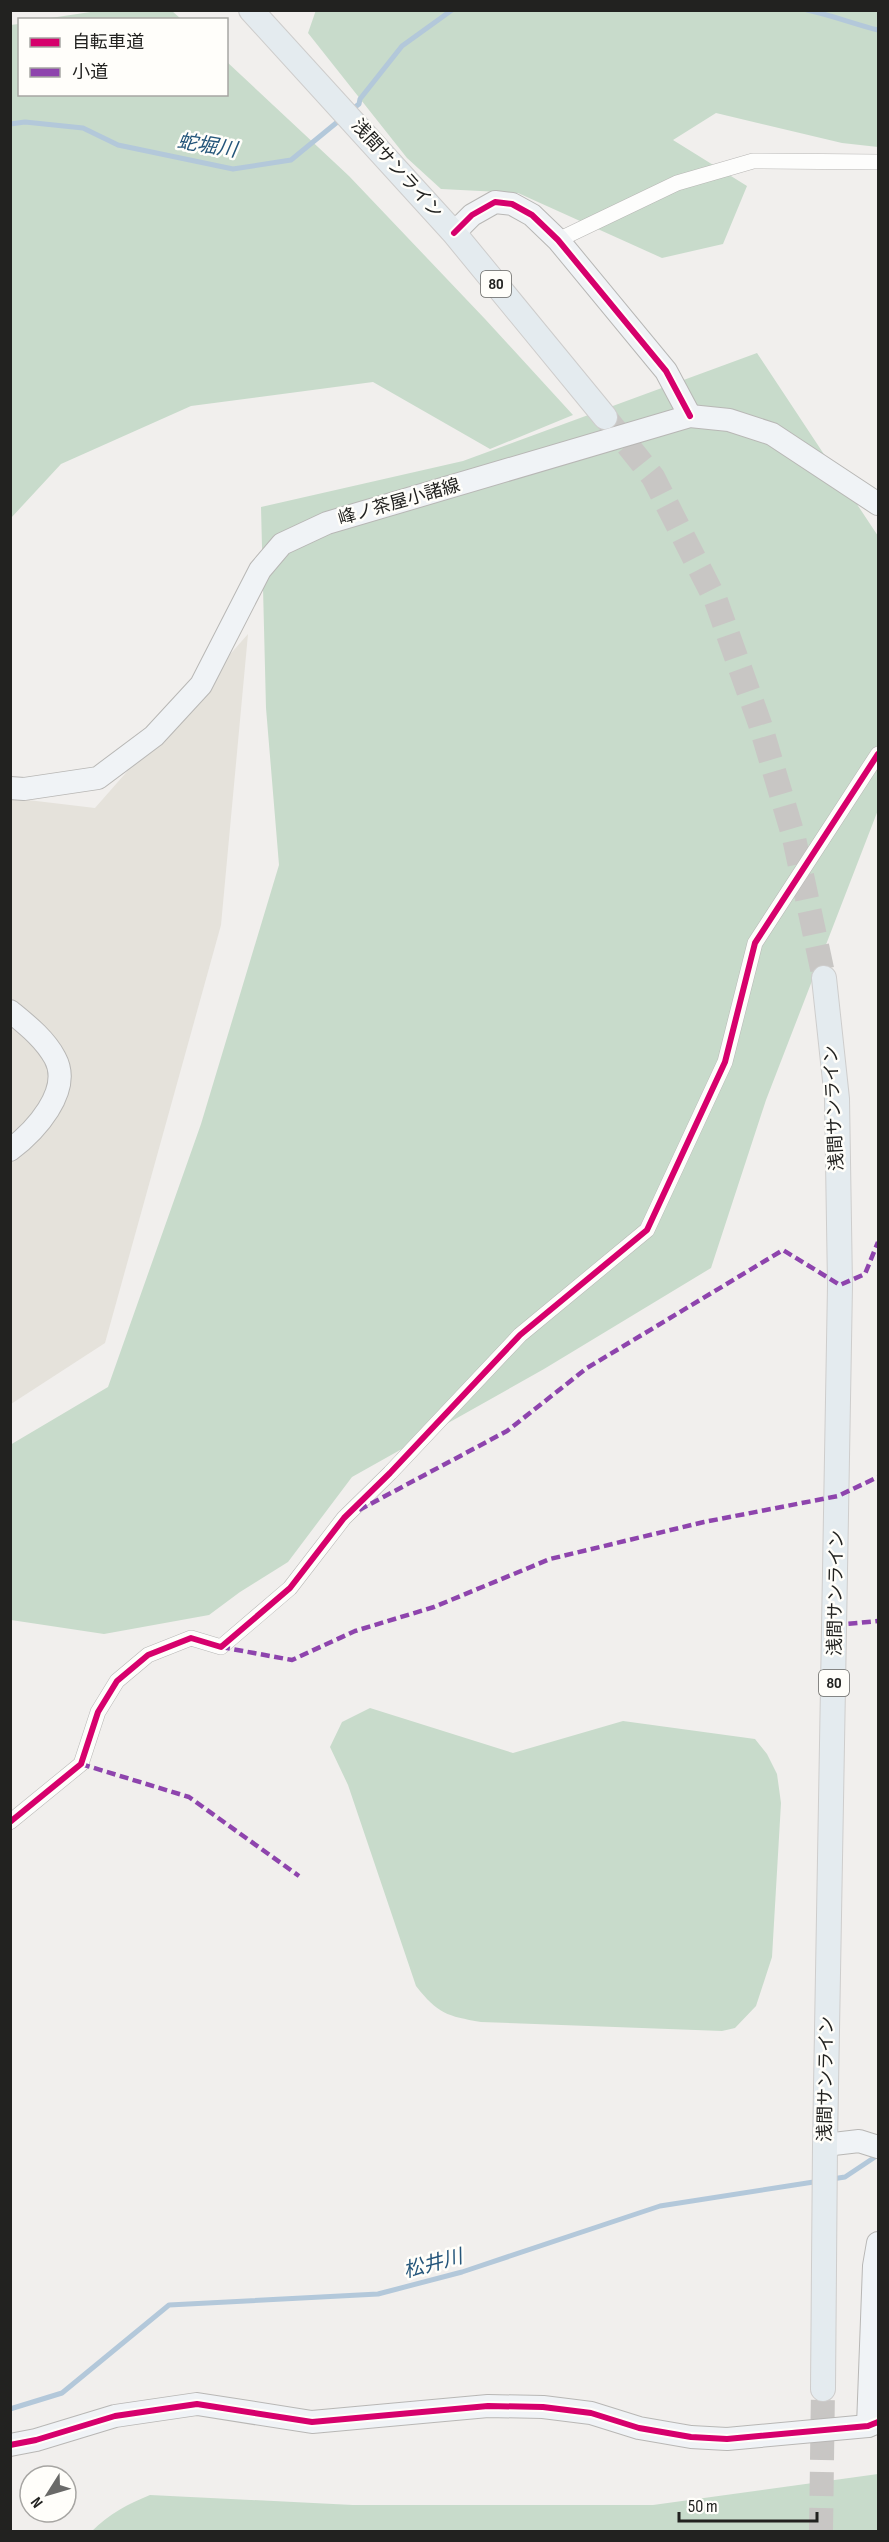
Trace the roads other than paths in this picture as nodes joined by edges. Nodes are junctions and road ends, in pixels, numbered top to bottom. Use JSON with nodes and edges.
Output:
{"nodes":[{"id":1,"x":257,"y":17,"type":"edge"},
{"id":2,"x":879,"y":162,"type":"edge"},
{"id":3,"x":454,"y":233,"type":"junction"},
{"id":4,"x":558,"y":240,"type":"junction"},
{"id":5,"x":690,"y":416,"type":"junction"},
{"id":6,"x":605,"y":417,"type":"tunnel mouth"},
{"id":7,"x":879,"y":504,"type":"edge"},
{"id":8,"x":879,"y":754,"type":"edge"},
{"id":9,"x":11,"y":788,"type":"edge"},
{"id":10,"x":824,"y":978,"type":"tunnel mouth"},
{"id":11,"x":10,"y":1011,"type":"edge"},
{"id":12,"x":10,"y":1150,"type":"edge"},
{"id":13,"x":10,"y":1822,"type":"edge"},
{"id":14,"x":825,"y":2145,"type":"junction"},
{"id":15,"x":879,"y":2147,"type":"edge"},
{"id":16,"x":879,"y":2243,"type":"edge"},
{"id":17,"x":823,"y":2389,"type":"tunnel mouth"},
{"id":18,"x":873,"y":2424,"type":"edge"},
{"id":19,"x":10,"y":2445,"type":"edge"}],
"edges":[{"from":1,"to":3,"type":"main road","name":"浅間サンライン","number":"80"},
{"from":2,"to":4,"type":"street"},
{"from":3,"to":4,"type":"street"},
{"from":3,"to":6,"type":"main road","name":"浅間サンライン","number":"80"},
{"from":4,"to":5,"type":"street"},
{"from":5,"to":7,"type":"street","name":"峰ノ茶屋小諸線"},
{"from":5,"to":9,"type":"street","name":"峰ノ茶屋小諸線"},
{"from":8,"to":13,"type":"street"},
{"from":10,"to":14,"type":"main road","name":"浅間サンライン","number":"80"},
{"from":11,"to":12,"type":"street"},
{"from":14,"to":15,"type":"street"},
{"from":14,"to":17,"type":"main road","name":"浅間サンライン","number":"80"},
{"from":16,"to":18,"type":"street"},
{"from":18,"to":19,"type":"street"}]}
